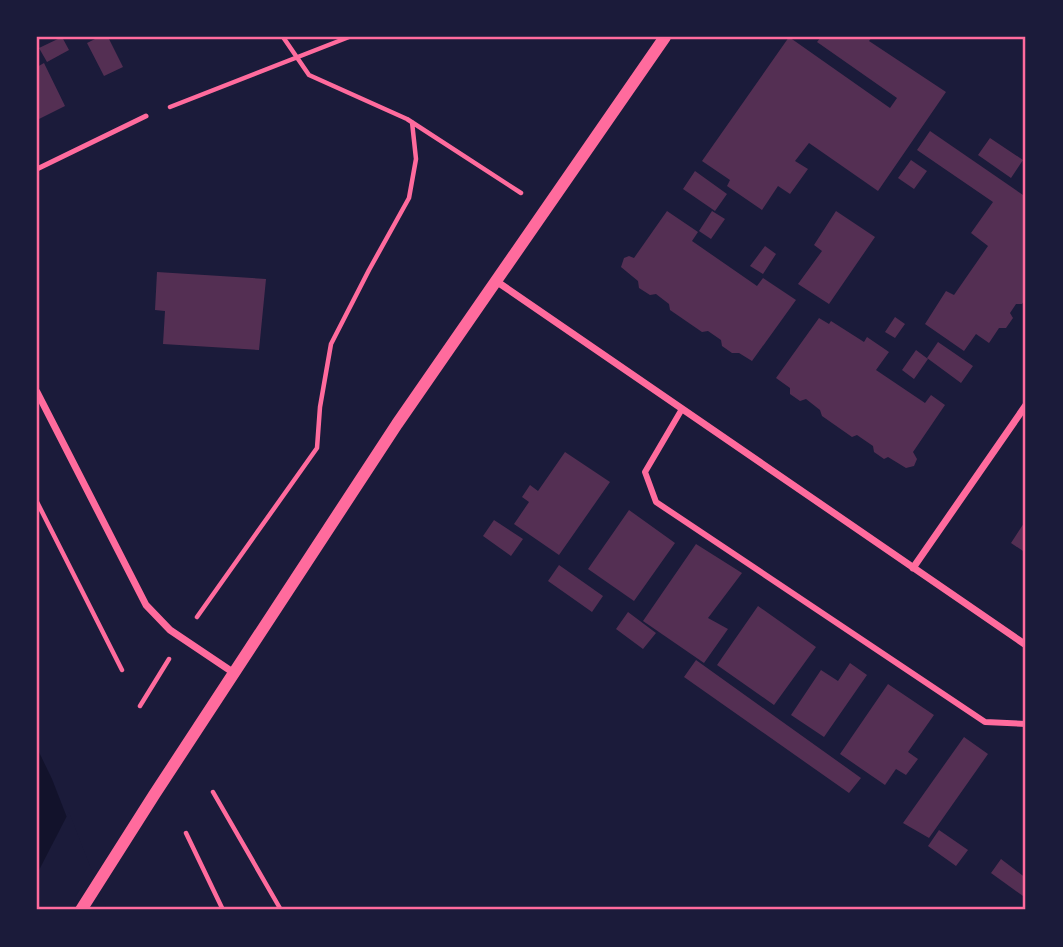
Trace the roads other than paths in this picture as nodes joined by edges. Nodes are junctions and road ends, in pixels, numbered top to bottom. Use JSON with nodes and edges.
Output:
{"nodes":[{"id":1,"x":665,"y":37,"type":"edge"},
{"id":2,"x":146,"y":116,"type":"road end"},
{"id":3,"x":37,"y":169,"type":"edge"},
{"id":4,"x":496,"y":281,"type":"junction"},
{"id":5,"x":37,"y":392,"type":"edge"},
{"id":6,"x":1026,"y":405,"type":"edge"},
{"id":7,"x":682,"y":409,"type":"junction"},
{"id":8,"x":913,"y":568,"type":"junction"},
{"id":9,"x":1026,"y":645,"type":"edge"},
{"id":10,"x":234,"y":673,"type":"junction"},
{"id":11,"x":1026,"y":724,"type":"edge"},
{"id":12,"x":82,"y":910,"type":"edge"}],
"edges":[{"from":1,"to":4,"type":"street"},
{"from":2,"to":3,"type":"lane"},
{"from":4,"to":7,"type":"street"},
{"from":4,"to":10,"type":"street"},
{"from":5,"to":10,"type":"street"},
{"from":6,"to":8,"type":"street"},
{"from":7,"to":8,"type":"street"},
{"from":7,"to":11,"type":"street"},
{"from":8,"to":9,"type":"street"},
{"from":10,"to":12,"type":"street"}]}
